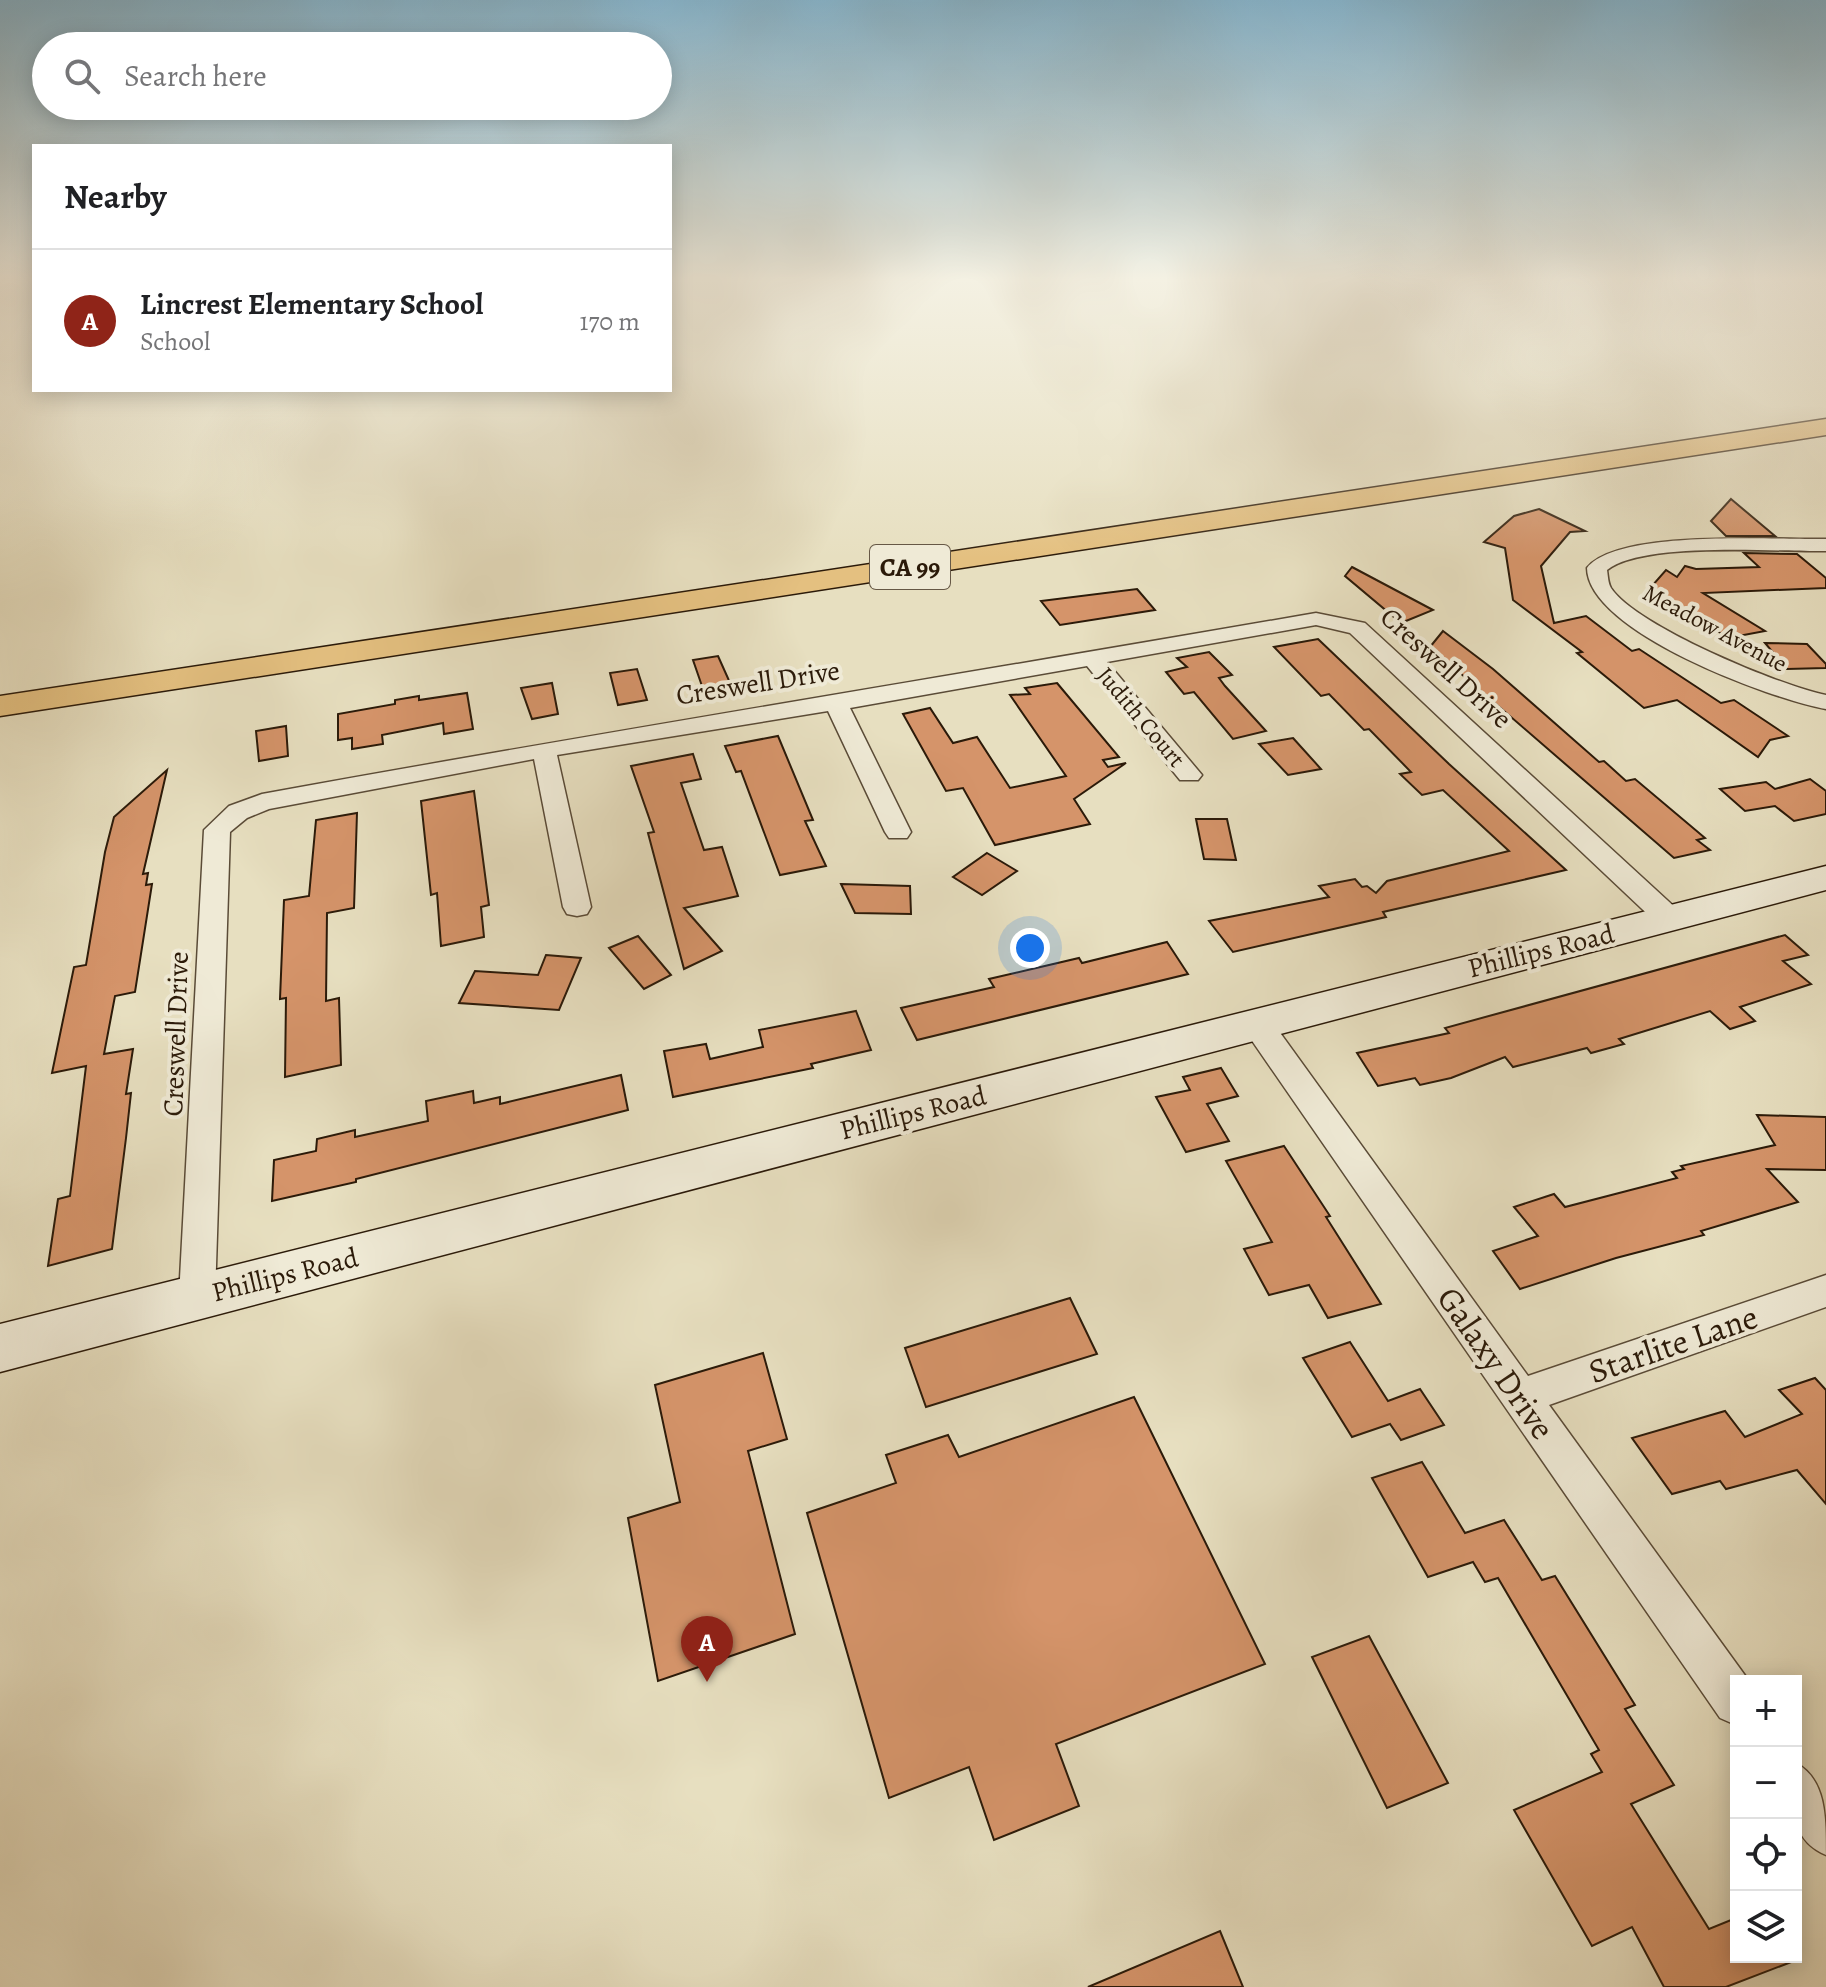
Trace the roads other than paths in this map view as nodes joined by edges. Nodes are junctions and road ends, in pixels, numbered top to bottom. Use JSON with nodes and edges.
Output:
{"nodes":[{"id":1,"x":1826,"y":427,"type":"edge"},
{"id":2,"x":1826,"y":545,"type":"edge"},
{"id":3,"x":1092,"y":658,"type":"junction"},
{"id":4,"x":1826,"y":702,"type":"edge"},
{"id":5,"x":836,"y":703,"type":"junction"},
{"id":6,"x":0,"y":706,"type":"edge"},
{"id":7,"x":544,"y":750,"type":"junction"},
{"id":8,"x":1189,"y":775,"type":"dead end"},
{"id":9,"x":898,"y":832,"type":"dead end"},
{"id":10,"x":1826,"y":878,"type":"edge"},
{"id":11,"x":577,"y":907,"type":"dead end"},
{"id":12,"x":1669,"y":918,"type":"junction"},
{"id":13,"x":1257,"y":1024,"type":"junction"},
{"id":14,"x":1826,"y":1291,"type":"edge"},
{"id":15,"x":197,"y":1297,"type":"junction"},
{"id":16,"x":0,"y":1348,"type":"edge"},
{"id":17,"x":1520,"y":1397,"type":"junction"},
{"id":18,"x":1730,"y":1694,"type":"edge"},
{"id":19,"x":1802,"y":1796,"type":"edge"},
{"id":20,"x":1826,"y":1830,"type":"edge"}],
"edges":[{"from":1,"to":6,"type":"highway","number":"CA 99"},
{"from":2,"to":4,"type":"street","name":"Meadow Avenue"},
{"from":3,"to":5,"type":"street","name":"Creswell Drive"},
{"from":3,"to":8,"type":"street","name":"Judith Court"},
{"from":3,"to":12,"type":"street","name":"Creswell Drive"},
{"from":5,"to":7,"type":"street","name":"Creswell Drive"},
{"from":5,"to":9,"type":"street"},
{"from":7,"to":11,"type":"street"},
{"from":7,"to":15,"type":"street","name":"Creswell Drive"},
{"from":10,"to":12,"type":"street","name":"Phillips Road"},
{"from":12,"to":13,"type":"street","name":"Phillips Road"},
{"from":13,"to":15,"type":"street","name":"Phillips Road"},
{"from":13,"to":17,"type":"street","name":"Galaxy Drive"},
{"from":14,"to":17,"type":"street","name":"Starlite Lane"},
{"from":15,"to":16,"type":"street","name":"Phillips Road"},
{"from":17,"to":18,"type":"street","name":"Galaxy Drive"},
{"from":19,"to":20,"type":"street"}]}
